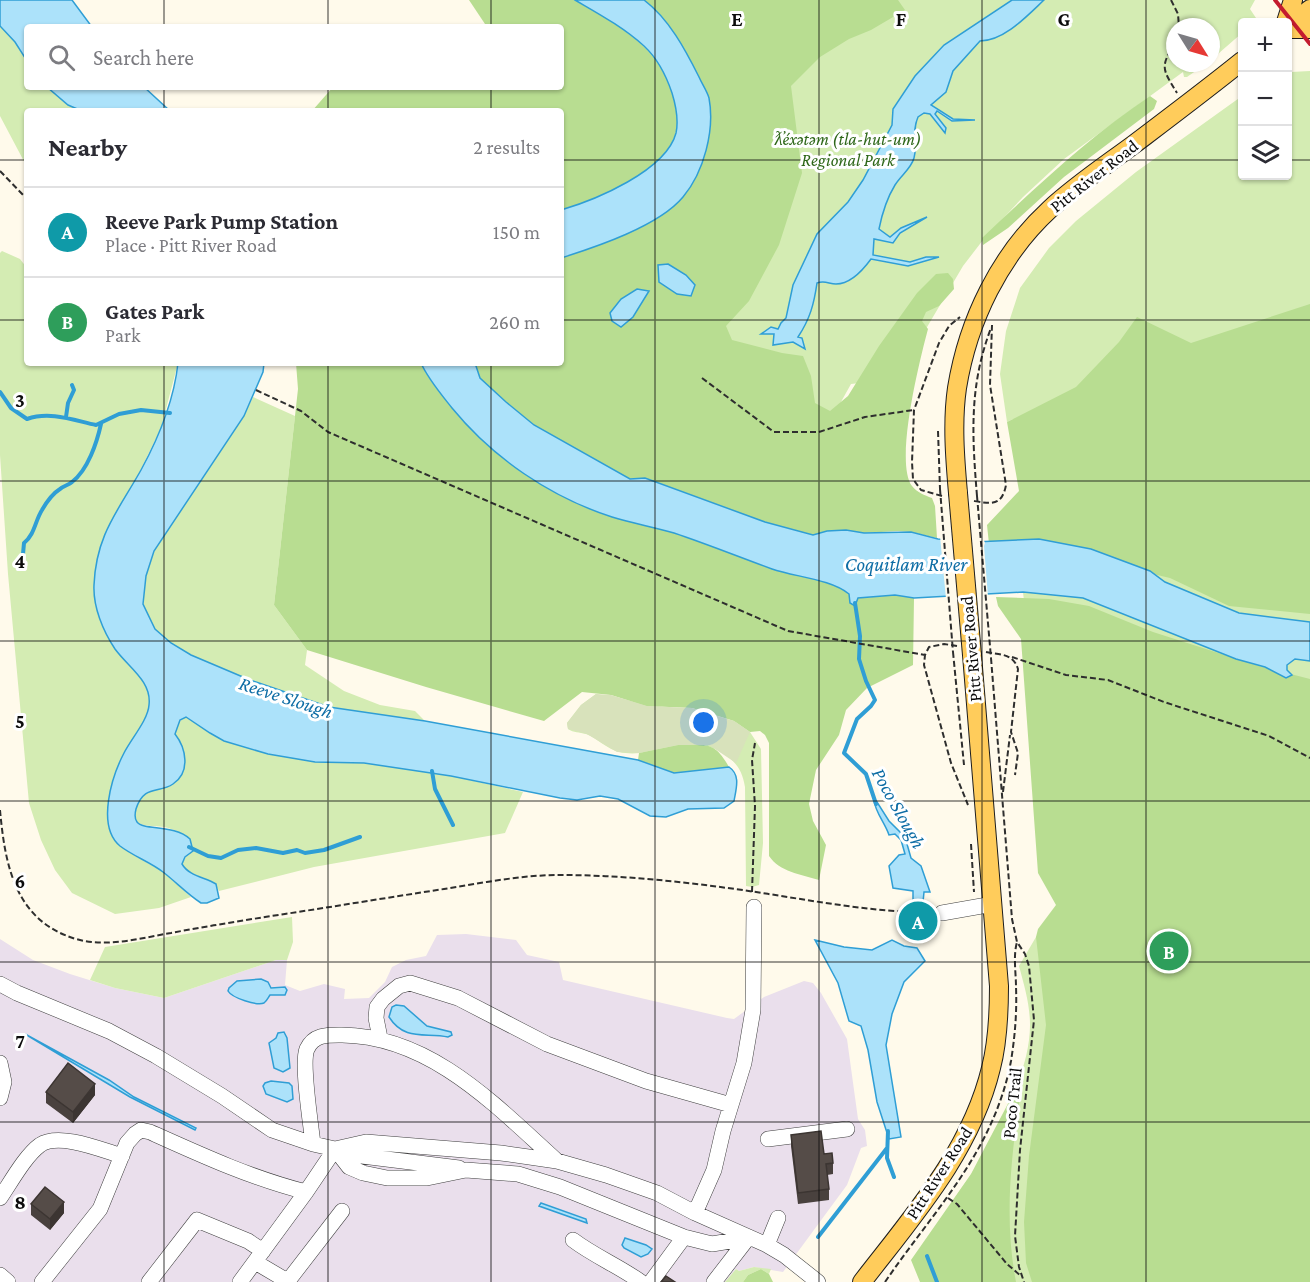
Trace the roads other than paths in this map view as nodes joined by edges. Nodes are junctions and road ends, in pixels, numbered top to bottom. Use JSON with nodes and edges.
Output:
{"nodes":[{"id":1,"x":1293,"y":0,"type":"edge"},
{"id":2,"x":1310,"y":9,"type":"edge"},
{"id":3,"x":1289,"y":18,"type":"edge"},
{"id":4,"x":1292,"y":22,"type":"edge"},
{"id":5,"x":1292,"y":27,"type":"edge"},
{"id":6,"x":1310,"y":29,"type":"edge"},
{"id":7,"x":1238,"y":65,"type":"edge"},
{"id":8,"x":753,"y":899,"type":"road end"},
{"id":9,"x":984,"y":905,"type":"junction"},
{"id":10,"x":942,"y":913,"type":"dead end"},
{"id":11,"x":0,"y":984,"type":"edge"},
{"id":12,"x":380,"y":1038,"type":"junction"},
{"id":13,"x":0,"y":1063,"type":"edge"},
{"id":14,"x":0,"y":1098,"type":"edge"},
{"id":15,"x":731,"y":1105,"type":"junction"},
{"id":16,"x":847,"y":1129,"type":"dead end"},
{"id":17,"x":768,"y":1139,"type":"dead end"},
{"id":18,"x":313,"y":1144,"type":"junction"},
{"id":19,"x":335,"y":1149,"type":"junction"},
{"id":20,"x":122,"y":1156,"type":"junction"},
{"id":21,"x":557,"y":1161,"type":"junction"},
{"id":22,"x":306,"y":1192,"type":"junction"},
{"id":23,"x":0,"y":1198,"type":"edge"},
{"id":24,"x":342,"y":1211,"type":"dead end"},
{"id":25,"x":695,"y":1213,"type":"junction"},
{"id":26,"x":778,"y":1218,"type":"dead end"},
{"id":27,"x":684,"y":1237,"type":"junction"},
{"id":28,"x":748,"y":1238,"type":"junction"},
{"id":29,"x":573,"y":1240,"type":"dead end"},
{"id":30,"x":767,"y":1245,"type":"junction"},
{"id":31,"x":259,"y":1257,"type":"junction"},
{"id":32,"x":0,"y":1275,"type":"edge"},
{"id":33,"x":8,"y":1282,"type":"edge"},
{"id":34,"x":42,"y":1282,"type":"edge"},
{"id":35,"x":149,"y":1282,"type":"edge"},
{"id":36,"x":240,"y":1282,"type":"edge"},
{"id":37,"x":289,"y":1282,"type":"edge"},
{"id":38,"x":640,"y":1282,"type":"edge"},
{"id":39,"x":651,"y":1282,"type":"edge"},
{"id":40,"x":714,"y":1282,"type":"edge"},
{"id":41,"x":818,"y":1282,"type":"edge"},
{"id":42,"x":862,"y":1282,"type":"edge"}],
"edges":[{"from":1,"to":3,"type":"main road"},
{"from":2,"to":4,"type":"main road"},
{"from":5,"to":6,"type":"main road"},
{"from":7,"to":9,"type":"main road","name":"Pitt River Road","bridge":true},
{"from":8,"to":15,"type":"lane"},
{"from":9,"to":10,"type":"lane"},
{"from":9,"to":42,"type":"main road","name":"Pitt River Road"},
{"from":11,"to":18,"type":"lane"},
{"from":12,"to":15,"type":"lane"},
{"from":12,"to":18,"type":"lane"},
{"from":12,"to":21,"type":"lane"},
{"from":13,"to":14,"type":"lane"},
{"from":15,"to":25,"type":"lane"},
{"from":16,"to":17,"type":"lane"},
{"from":18,"to":19,"type":"lane"},
{"from":19,"to":21,"type":"lane"},
{"from":19,"to":22,"type":"lane"},
{"from":19,"to":27,"type":"lane"},
{"from":20,"to":22,"type":"lane"},
{"from":20,"to":23,"type":"lane"},
{"from":20,"to":34,"type":"lane"},
{"from":21,"to":25,"type":"lane"},
{"from":22,"to":31,"type":"lane"},
{"from":24,"to":37,"type":"lane"},
{"from":25,"to":28,"type":"lane"},
{"from":26,"to":30,"type":"lane"},
{"from":27,"to":28,"type":"lane"},
{"from":27,"to":39,"type":"lane"},
{"from":28,"to":30,"type":"lane"},
{"from":28,"to":40,"type":"lane"},
{"from":29,"to":38,"type":"lane"},
{"from":30,"to":41,"type":"lane"},
{"from":31,"to":35,"type":"lane"},
{"from":31,"to":36,"type":"lane"},
{"from":31,"to":37,"type":"lane"},
{"from":32,"to":33,"type":"lane"}]}
